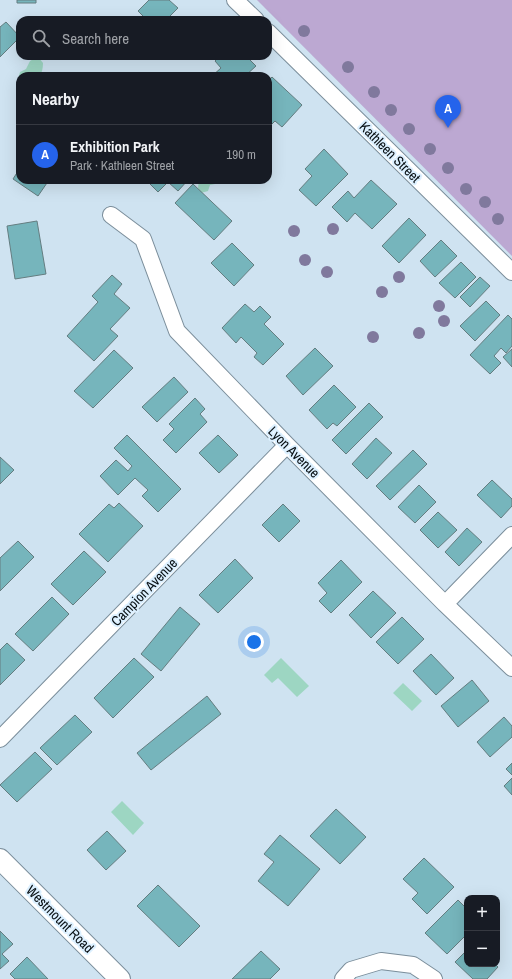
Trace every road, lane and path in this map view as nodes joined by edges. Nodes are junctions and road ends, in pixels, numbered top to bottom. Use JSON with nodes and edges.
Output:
{"nodes":[{"id":1,"x":235,"y":0,"type":"edge"},
{"id":2,"x":252,"y":16,"type":"edge"},
{"id":3,"x":272,"y":36,"type":"edge"},
{"id":4,"x":111,"y":215,"type":"dead end"},
{"id":5,"x":512,"y":272,"type":"edge"},
{"id":6,"x":287,"y":445,"type":"junction"},
{"id":7,"x":512,"y":535,"type":"edge"},
{"id":8,"x":445,"y":604,"type":"junction"},
{"id":9,"x":512,"y":668,"type":"edge"},
{"id":10,"x":0,"y":739,"type":"edge"},
{"id":11,"x":0,"y":859,"type":"edge"},
{"id":12,"x":120,"y":979,"type":"edge"},
{"id":13,"x":343,"y":979,"type":"edge"},
{"id":14,"x":434,"y":979,"type":"edge"}],
"edges":[{"from":1,"to":2,"type":"street"},
{"from":3,"to":5,"type":"street","name":"Kathleen Street"},
{"from":4,"to":6,"type":"street","name":"Lyon Avenue"},
{"from":6,"to":8,"type":"street","name":"Lyon Avenue"},
{"from":6,"to":10,"type":"street","name":"Campion Avenue"},
{"from":7,"to":8,"type":"street"},
{"from":8,"to":9,"type":"street","name":"Lyon Avenue"},
{"from":11,"to":12,"type":"street","name":"Westmount Road"},
{"from":13,"to":14,"type":"street"}]}
